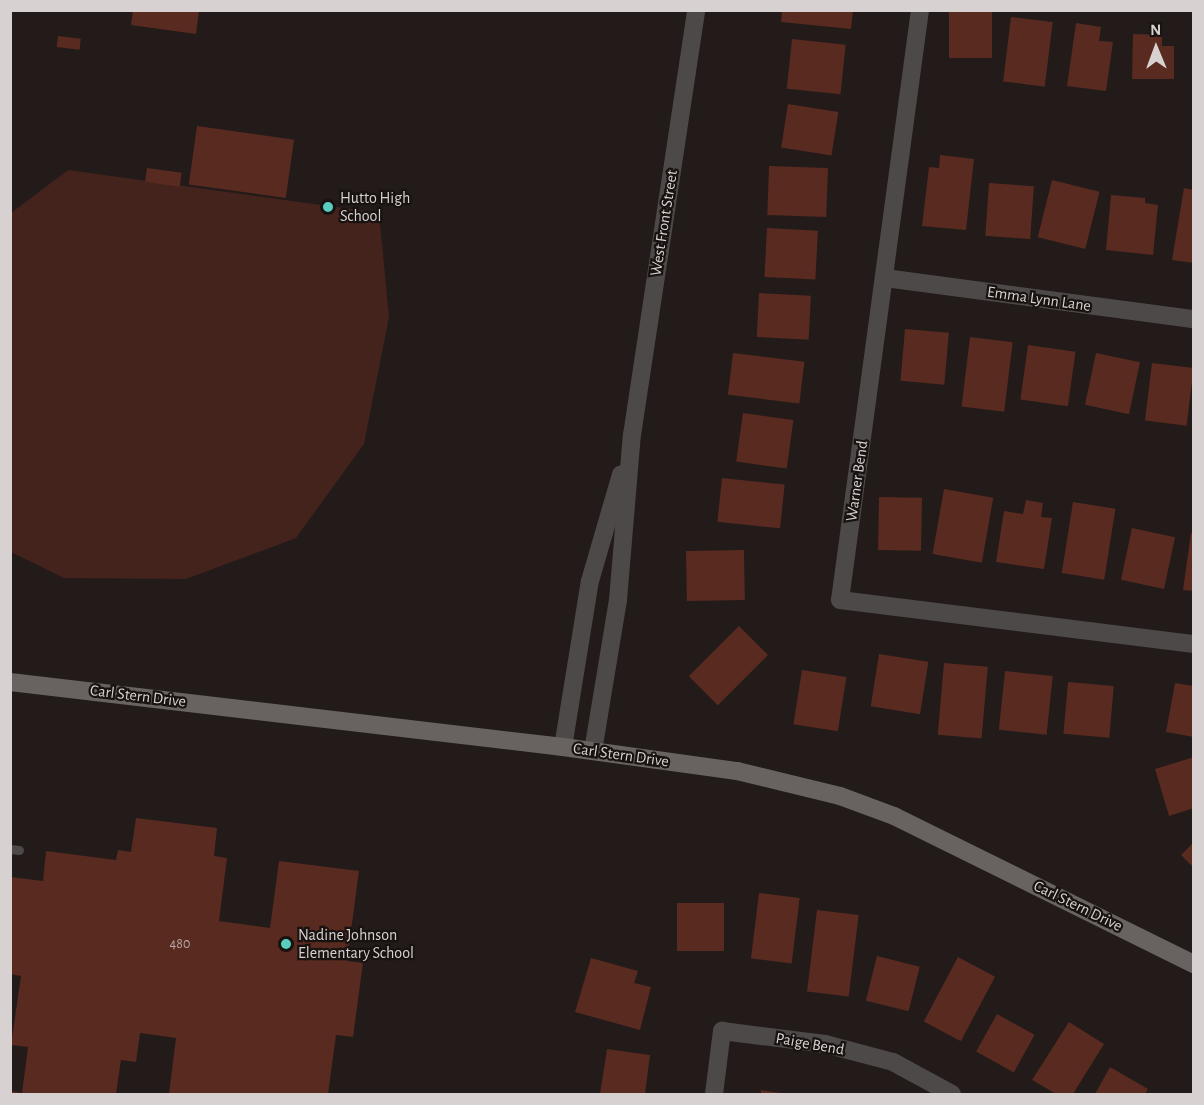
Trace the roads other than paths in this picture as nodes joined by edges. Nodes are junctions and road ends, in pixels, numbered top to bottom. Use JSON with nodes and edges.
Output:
{"nodes":[{"id":1,"x":696,"y":10,"type":"edge"},
{"id":2,"x":920,"y":10,"type":"edge"},
{"id":3,"x":885,"y":278,"type":"junction"},
{"id":4,"x":1194,"y":320,"type":"edge"},
{"id":5,"x":632,"y":435,"type":"junction"},
{"id":6,"x":1194,"y":644,"type":"edge"},
{"id":7,"x":10,"y":682,"type":"edge"},
{"id":8,"x":563,"y":747,"type":"junction"},
{"id":9,"x":593,"y":751,"type":"junction"},
{"id":10,"x":1194,"y":964,"type":"edge"},
{"id":11,"x":714,"y":1095,"type":"edge"},
{"id":12,"x":952,"y":1095,"type":"edge"}],
"edges":[{"from":1,"to":5,"type":"street","name":"West Front Street"},
{"from":2,"to":3,"type":"street","name":"Warner Bend"},
{"from":3,"to":4,"type":"street","name":"Emma Lynn Lane"},
{"from":3,"to":6,"type":"street","name":"Warner Bend"},
{"from":5,"to":8,"type":"street","name":"West Front Street"},
{"from":5,"to":9,"type":"street","name":"West Front Street"},
{"from":7,"to":8,"type":"street","name":"Carl Stern Drive"},
{"from":8,"to":9,"type":"street","name":"Carl Stern Drive"},
{"from":9,"to":10,"type":"street","name":"Carl Stern Drive"},
{"from":11,"to":12,"type":"street","name":"Paige Bend"}]}
